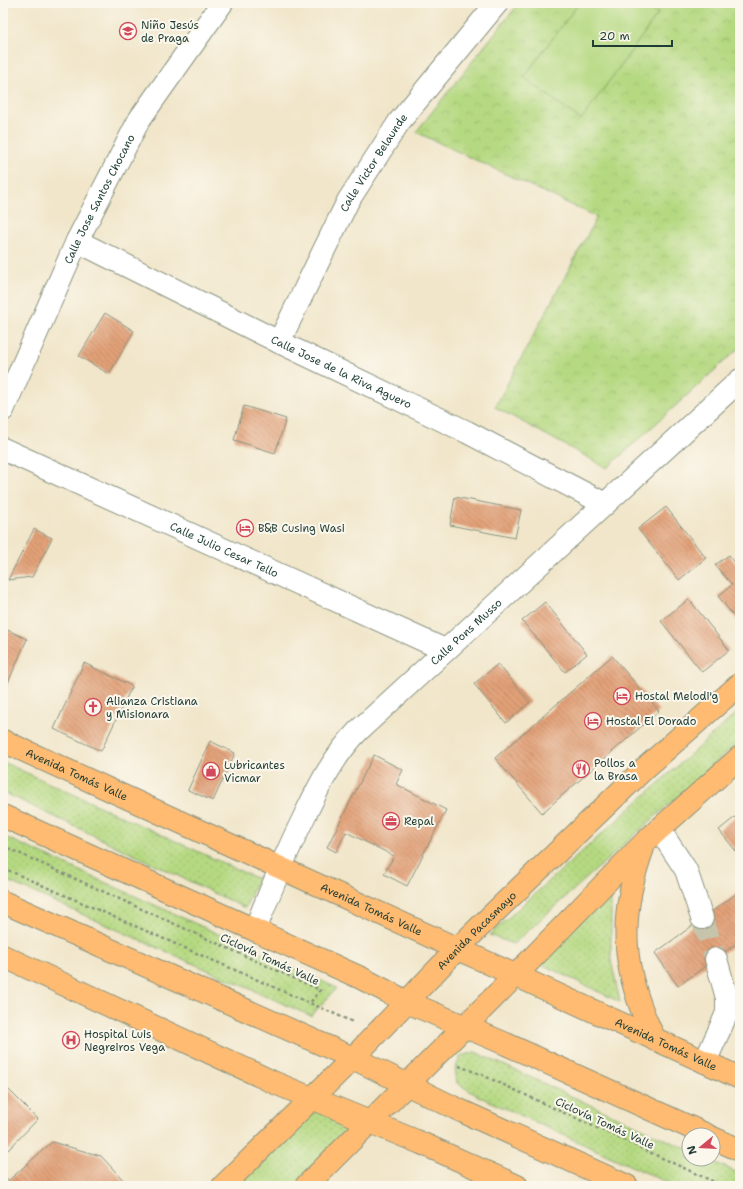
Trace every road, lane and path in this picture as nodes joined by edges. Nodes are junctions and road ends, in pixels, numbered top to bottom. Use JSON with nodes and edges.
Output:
{"nodes":[{"id":1,"x":222,"y":3,"type":"edge"},
{"id":2,"x":497,"y":3,"type":"edge"},
{"id":3,"x":77,"y":241,"type":"junction"},
{"id":4,"x":279,"y":342,"type":"junction"},
{"id":5,"x":740,"y":380,"type":"edge"},
{"id":6,"x":3,"y":410,"type":"edge"},
{"id":7,"x":3,"y":449,"type":"edge"},
{"id":8,"x":606,"y":504,"type":"junction"},
{"id":9,"x":446,"y":650,"type":"junction"},
{"id":10,"x":740,"y":684,"type":"edge"},
{"id":11,"x":3,"y":741,"type":"edge"},
{"id":12,"x":740,"y":757,"type":"edge"},
{"id":13,"x":3,"y":816,"type":"edge"},
{"id":14,"x":652,"y":835,"type":"junction"},
{"id":15,"x":3,"y":846,"type":"edge"},
{"id":16,"x":280,"y":866,"type":"junction"},
{"id":17,"x":3,"y":868,"type":"edge"},
{"id":18,"x":3,"y":902,"type":"edge"},
{"id":19,"x":702,"y":918,"type":"tunnel mouth"},
{"id":20,"x":255,"y":930,"type":"junction"},
{"id":21,"x":458,"y":948,"type":"junction"},
{"id":22,"x":3,"y":956,"type":"edge"},
{"id":23,"x":716,"y":959,"type":"tunnel mouth"},
{"id":24,"x":515,"y":976,"type":"junction"},
{"id":25,"x":407,"y":1002,"type":"junction"},
{"id":26,"x":464,"y":1027,"type":"junction"},
{"id":27,"x":655,"y":1040,"type":"junction"},
{"id":28,"x":354,"y":1058,"type":"junction"},
{"id":29,"x":706,"y":1062,"type":"junction"},
{"id":30,"x":480,"y":1074,"type":"dead end"},
{"id":31,"x":740,"y":1078,"type":"edge"},
{"id":32,"x":406,"y":1085,"type":"junction"},
{"id":33,"x":314,"y":1098,"type":"junction"},
{"id":34,"x":369,"y":1122,"type":"junction"},
{"id":35,"x":689,"y":1127,"type":"edge"},
{"id":36,"x":721,"y":1142,"type":"edge"},
{"id":37,"x":740,"y":1150,"type":"edge"},
{"id":38,"x":223,"y":1186,"type":"edge"},
{"id":39,"x":306,"y":1186,"type":"edge"},
{"id":40,"x":517,"y":1186,"type":"edge"},
{"id":41,"x":627,"y":1186,"type":"edge"},
{"id":42,"x":723,"y":1186,"type":"edge"}],
"edges":[{"from":1,"to":3,"type":"street","name":"Calle Jose Santos Chocano"},
{"from":2,"to":4,"type":"street","name":"Calle Victor Belaunde"},
{"from":3,"to":4,"type":"street","name":"Calle Jose de la Riva Aguero"},
{"from":3,"to":6,"type":"street","name":"Calle Jose Santos Chocano"},
{"from":4,"to":8,"type":"street","name":"Calle Jose de la Riva Aguero"},
{"from":5,"to":8,"type":"street","name":"Calle Pons Musso"},
{"from":7,"to":9,"type":"street","name":"Calle Julio Cesar Tello"},
{"from":8,"to":9,"type":"street","name":"Calle Pons Musso"},
{"from":9,"to":16,"type":"street","name":"Calle Pons Musso"},
{"from":10,"to":21,"type":"main road","name":"Avenida Pacasmayo"},
{"from":11,"to":16,"type":"main road","name":"Avenida Tomás Valle"},
{"from":12,"to":14,"type":"main road"},
{"from":13,"to":20,"type":"main road"},
{"from":14,"to":19,"type":"street"},
{"from":14,"to":24,"type":"main road"},
{"from":14,"to":27,"type":"main road"},
{"from":15,"to":17,"type":"path","name":"Ciclovía Tomás Valle"},
{"from":16,"to":20,"type":"street","name":"Calle Pons Musso"},
{"from":16,"to":21,"type":"main road","name":"Avenida Tomás Valle"},
{"from":18,"to":28,"type":"main road"},
{"from":20,"to":25,"type":"main road"},
{"from":21,"to":24,"type":"main road","name":"Avenida Tomás Valle"},
{"from":21,"to":25,"type":"main road","name":"Avenida Pacasmayo"},
{"from":22,"to":33,"type":"main road"},
{"from":23,"to":29,"type":"street"},
{"from":24,"to":26,"type":"main road"},
{"from":24,"to":27,"type":"main road","name":"Avenida Tomás Valle"},
{"from":25,"to":26,"type":"main road"},
{"from":25,"to":28,"type":"main road","name":"Avenida Pacasmayo"},
{"from":26,"to":32,"type":"main road"},
{"from":26,"to":35,"type":"main road"},
{"from":27,"to":29,"type":"main road","name":"Avenida Tomás Valle"},
{"from":28,"to":32,"type":"main road"},
{"from":28,"to":33,"type":"main road","name":"Avenida Pacasmayo"},
{"from":29,"to":31,"type":"main road","name":"Avenida Tomás Valle"},
{"from":30,"to":42,"type":"path","name":"Ciclovía Tomás Valle"},
{"from":32,"to":34,"type":"main road"},
{"from":32,"to":41,"type":"main road"},
{"from":33,"to":34,"type":"main road"},
{"from":33,"to":38,"type":"main road","name":"Avenida Pacasmayo"},
{"from":34,"to":39,"type":"main road"},
{"from":34,"to":40,"type":"main road"},
{"from":36,"to":37,"type":"main road"}]}
